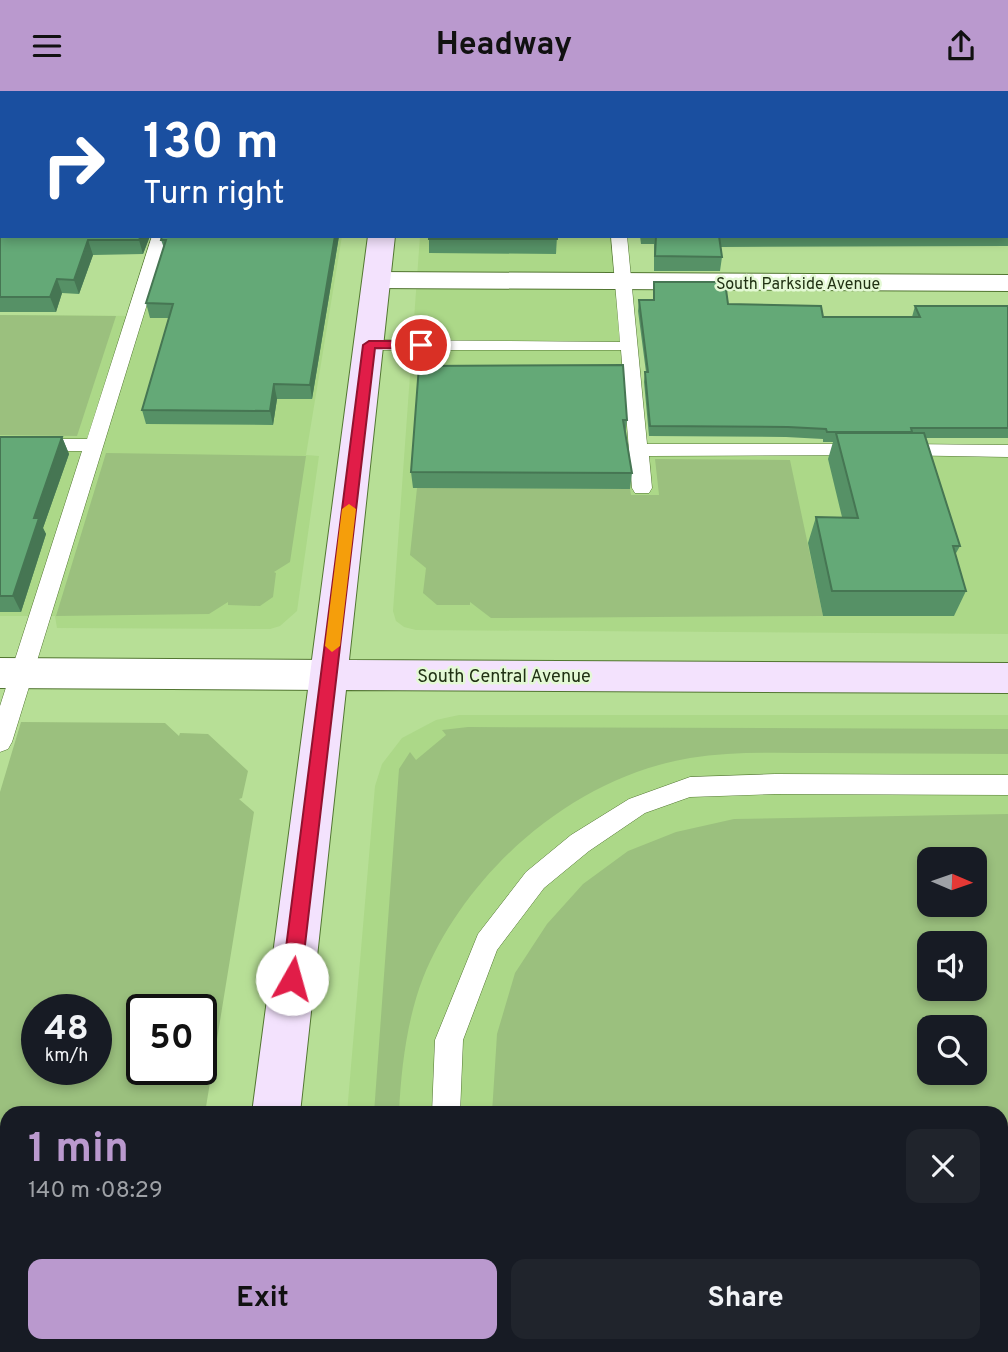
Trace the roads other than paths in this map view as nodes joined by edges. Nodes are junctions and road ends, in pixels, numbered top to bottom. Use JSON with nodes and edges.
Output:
{"nodes":[{"id":1,"x":159,"y":238,"type":"edge"},
{"id":2,"x":382,"y":238,"type":"edge"},
{"id":3,"x":619,"y":238,"type":"edge"},
{"id":4,"x":377,"y":281,"type":"junction"},
{"id":5,"x":623,"y":282,"type":"junction"},
{"id":6,"x":1008,"y":283,"type":"edge"},
{"id":7,"x":369,"y":345,"type":"junction"},
{"id":8,"x":615,"y":345,"type":"dead end"},
{"id":9,"x":0,"y":445,"type":"edge"},
{"id":10,"x":94,"y":445,"type":"junction"},
{"id":11,"x":638,"y":450,"type":"junction"},
{"id":12,"x":1008,"y":450,"type":"edge"},
{"id":13,"x":642,"y":488,"type":"dead end"},
{"id":14,"x":10,"y":673,"type":"edge"},
{"id":15,"x":328,"y":675,"type":"junction"},
{"id":16,"x":1008,"y":678,"type":"edge"},
{"id":17,"x":0,"y":742,"type":"edge"},
{"id":18,"x":1008,"y":785,"type":"edge"},
{"id":19,"x":277,"y":1106,"type":"edge"},
{"id":20,"x":446,"y":1106,"type":"edge"}],
"edges":[{"from":1,"to":10,"type":"lane"},
{"from":2,"to":4,"type":"main road"},
{"from":3,"to":5,"type":"lane"},
{"from":4,"to":5,"type":"street","name":"South Parkside Avenue"},
{"from":4,"to":7,"type":"main road"},
{"from":5,"to":6,"type":"street","name":"South Parkside Avenue"},
{"from":5,"to":11,"type":"lane"},
{"from":7,"to":8,"type":"lane"},
{"from":7,"to":15,"type":"main road"},
{"from":9,"to":10,"type":"lane"},
{"from":10,"to":14,"type":"lane"},
{"from":11,"to":12,"type":"lane"},
{"from":11,"to":13,"type":"lane"},
{"from":14,"to":15,"type":"street","name":"South Central Avenue"},
{"from":14,"to":17,"type":"lane"},
{"from":15,"to":16,"type":"main road","name":"South Central Avenue"},
{"from":15,"to":19,"type":"main road"},
{"from":18,"to":20,"type":"lane"}]}
